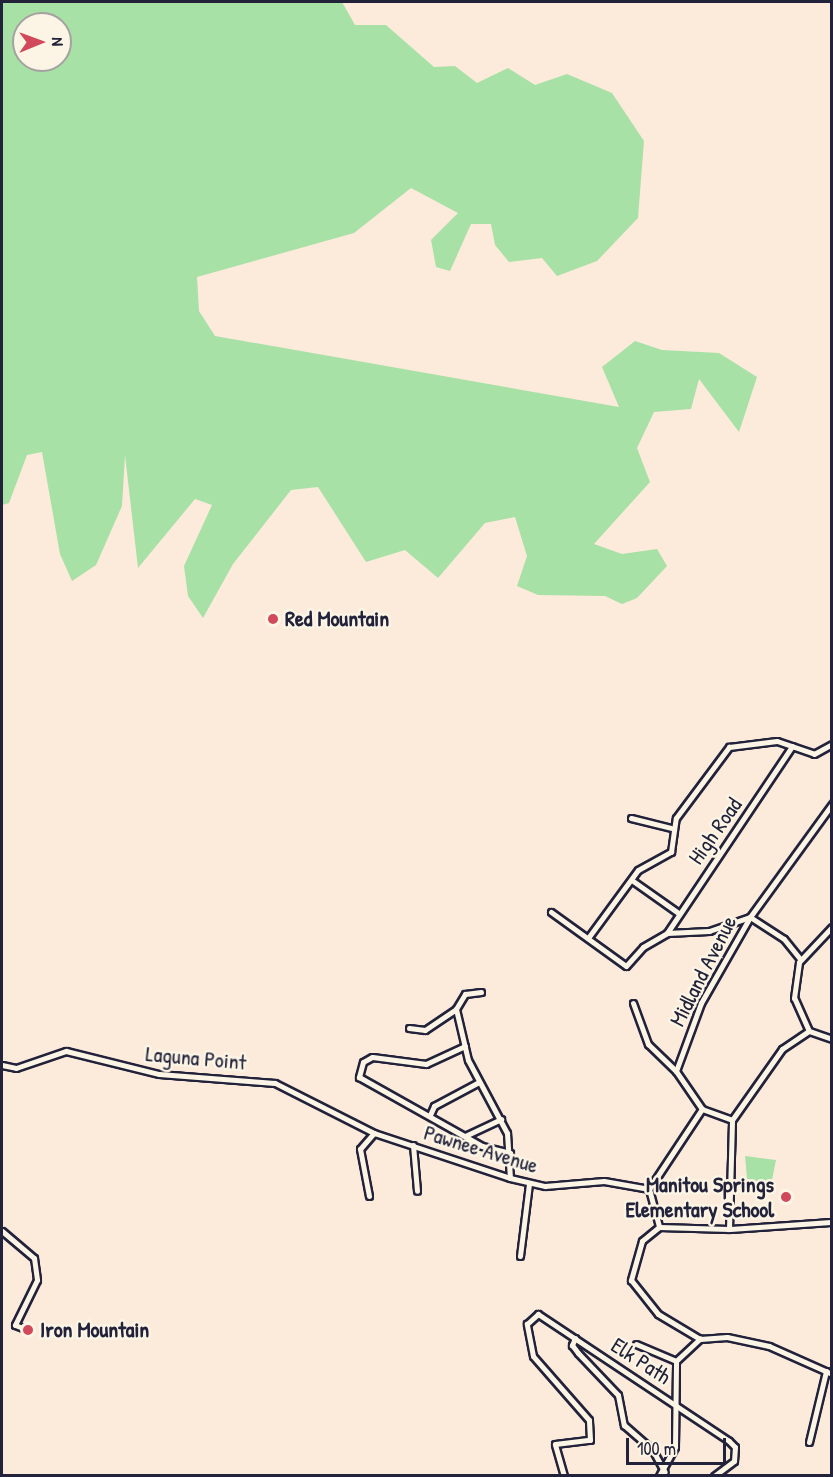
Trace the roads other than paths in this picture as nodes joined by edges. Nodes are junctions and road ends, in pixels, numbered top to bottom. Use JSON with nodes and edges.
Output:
{"nodes":[{"id":1,"x":831,"y":744,"type":"edge"},
{"id":2,"x":792,"y":746,"type":"junction"},
{"id":3,"x":831,"y":804,"type":"edge"},
{"id":4,"x":631,"y":818,"type":"dead end"},
{"id":5,"x":671,"y":828,"type":"junction"},
{"id":6,"x":633,"y":881,"type":"junction"},
{"id":7,"x":552,"y":912,"type":"dead end"},
{"id":8,"x":677,"y":912,"type":"junction"},
{"id":9,"x":750,"y":917,"type":"junction"},
{"id":10,"x":831,"y":927,"type":"edge"},
{"id":11,"x":667,"y":933,"type":"junction"},
{"id":12,"x":588,"y":938,"type":"junction"},
{"id":13,"x":800,"y":959,"type":"junction"},
{"id":14,"x":481,"y":992,"type":"dead end"},
{"id":15,"x":633,"y":1003,"type":"dead end"},
{"id":16,"x":456,"y":1009,"type":"junction"},
{"id":17,"x":409,"y":1028,"type":"dead end"},
{"id":18,"x":809,"y":1031,"type":"junction"},
{"id":19,"x":831,"y":1039,"type":"edge"},
{"id":20,"x":465,"y":1046,"type":"junction"},
{"id":21,"x":2,"y":1065,"type":"edge"},
{"id":22,"x":676,"y":1071,"type":"junction"},
{"id":23,"x":479,"y":1082,"type":"junction"},
{"id":24,"x":702,"y":1109,"type":"junction"},
{"id":25,"x":430,"y":1114,"type":"junction"},
{"id":26,"x":350,"y":1116,"type":"joint"},
{"id":27,"x":501,"y":1119,"type":"junction"},
{"id":28,"x":732,"y":1120,"type":"junction"},
{"id":29,"x":374,"y":1133,"type":"junction"},
{"id":30,"x":465,"y":1136,"type":"junction"},
{"id":31,"x":413,"y":1145,"type":"junction"},
{"id":32,"x":510,"y":1153,"type":"junction"},
{"id":33,"x":510,"y":1178,"type":"junction"},
{"id":34,"x":529,"y":1184,"type":"junction"},
{"id":35,"x":649,"y":1189,"type":"junction"},
{"id":36,"x":417,"y":1191,"type":"dead end"},
{"id":37,"x":369,"y":1196,"type":"dead end"},
{"id":38,"x":831,"y":1222,"type":"edge"},
{"id":39,"x":659,"y":1227,"type":"junction"},
{"id":40,"x":729,"y":1229,"type":"junction"},
{"id":41,"x":2,"y":1231,"type":"edge"},
{"id":42,"x":520,"y":1256,"type":"dead end"},
{"id":43,"x":28,"y":1330,"type":"dead end"},
{"id":44,"x":575,"y":1338,"type":"junction"},
{"id":45,"x":700,"y":1339,"type":"junction"},
{"id":46,"x":636,"y":1344,"type":"dead end"},
{"id":47,"x":676,"y":1361,"type":"junction"},
{"id":48,"x":829,"y":1373,"type":"edge"},
{"id":49,"x":673,"y":1402,"type":"junction"},
{"id":50,"x":809,"y":1442,"type":"dead end"},
{"id":51,"x":662,"y":1474,"type":"edge"},
{"id":52,"x":564,"y":1476,"type":"edge"},
{"id":53,"x":714,"y":1476,"type":"edge"}],
"edges":[{"from":1,"to":2,"type":"street"},
{"from":2,"to":5,"type":"street"},
{"from":2,"to":8,"type":"street","name":"High Road"},
{"from":3,"to":9,"type":"street","name":"Midland Avenue"},
{"from":4,"to":5,"type":"street"},
{"from":5,"to":6,"type":"street"},
{"from":6,"to":8,"type":"street"},
{"from":6,"to":12,"type":"street"},
{"from":7,"to":12,"type":"street"},
{"from":8,"to":11,"type":"street","name":"High Road"},
{"from":9,"to":11,"type":"street"},
{"from":9,"to":13,"type":"street"},
{"from":9,"to":22,"type":"street","name":"Midland Avenue"},
{"from":10,"to":13,"type":"street"},
{"from":11,"to":12,"type":"street"},
{"from":13,"to":18,"type":"street"},
{"from":14,"to":16,"type":"street"},
{"from":15,"to":22,"type":"street"},
{"from":16,"to":17,"type":"street"},
{"from":16,"to":20,"type":"street"},
{"from":18,"to":19,"type":"street"},
{"from":18,"to":28,"type":"street"},
{"from":20,"to":23,"type":"street"},
{"from":20,"to":25,"type":"street"},
{"from":21,"to":26,"type":"street","name":"Laguna Point"},
{"from":22,"to":24,"type":"street"},
{"from":23,"to":25,"type":"street"},
{"from":23,"to":27,"type":"street"},
{"from":24,"to":28,"type":"street"},
{"from":24,"to":35,"type":"street"},
{"from":25,"to":30,"type":"street"},
{"from":26,"to":29,"type":"street","name":"Pawnee Avenue"},
{"from":27,"to":30,"type":"street"},
{"from":27,"to":32,"type":"street"},
{"from":28,"to":40,"type":"street"},
{"from":29,"to":31,"type":"street","name":"Pawnee Avenue"},
{"from":29,"to":37,"type":"street"},
{"from":30,"to":32,"type":"street"},
{"from":31,"to":33,"type":"street","name":"Pawnee Avenue"},
{"from":31,"to":36,"type":"street"},
{"from":32,"to":33,"type":"street"},
{"from":33,"to":34,"type":"street","name":"Pawnee Avenue"},
{"from":34,"to":35,"type":"street","name":"Pawnee Avenue"},
{"from":34,"to":42,"type":"street"},
{"from":35,"to":39,"type":"street"},
{"from":38,"to":40,"type":"street"},
{"from":39,"to":40,"type":"street"},
{"from":39,"to":45,"type":"street"},
{"from":41,"to":43,"type":"street"},
{"from":44,"to":49,"type":"street","name":"Elk Path"},
{"from":44,"to":51,"type":"street"},
{"from":44,"to":52,"type":"street","name":"Elk Path"},
{"from":45,"to":47,"type":"street"},
{"from":45,"to":48,"type":"street"},
{"from":46,"to":47,"type":"street"},
{"from":47,"to":49,"type":"street"},
{"from":48,"to":50,"type":"street"},
{"from":49,"to":51,"type":"street"},
{"from":49,"to":53,"type":"street","name":"Elk Path"}]}
